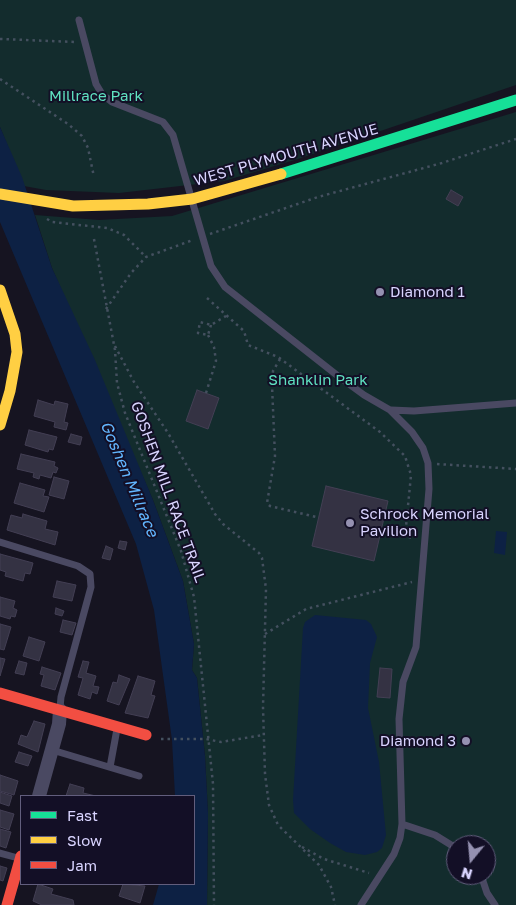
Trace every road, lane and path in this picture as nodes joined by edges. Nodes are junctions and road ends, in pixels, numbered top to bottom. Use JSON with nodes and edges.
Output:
{"nodes":[{"id":1,"x":78,"y":20,"type":"dead end"},
{"id":2,"x":0,"y":39,"type":"edge"},
{"id":3,"x":84,"y":42,"type":"junction"},
{"id":4,"x":0,"y":79,"type":"edge"},
{"id":5,"x":516,"y":100,"type":"edge"},
{"id":6,"x":516,"y":139,"type":"edge"},
{"id":7,"x":94,"y":177,"type":"dead end"},
{"id":8,"x":0,"y":194,"type":"edge"},
{"id":9,"x":192,"y":198,"type":"junction"},
{"id":10,"x":45,"y":218,"type":"dead end"},
{"id":11,"x":202,"y":237,"type":"junction"},
{"id":12,"x":94,"y":239,"type":"dead end"},
{"id":13,"x":146,"y":257,"type":"junction"},
{"id":14,"x":0,"y":290,"type":"edge"},
{"id":15,"x":207,"y":298,"type":"dead end"},
{"id":16,"x":106,"y":309,"type":"junction"},
{"id":17,"x":226,"y":316,"type":"junction"},
{"id":18,"x":211,"y":325,"type":"junction"},
{"id":19,"x":208,"y":335,"type":"junction"},
{"id":20,"x":113,"y":343,"type":"junction"},
{"id":21,"x":280,"y":359,"type":"junction"},
{"id":22,"x":5,"y":390,"type":"edge"},
{"id":23,"x":206,"y":394,"type":"dead end"},
{"id":24,"x":516,"y":403,"type":"edge"},
{"id":25,"x":390,"y":410,"type":"junction"},
{"id":26,"x":0,"y":425,"type":"edge"},
{"id":27,"x":428,"y":463,"type":"junction"},
{"id":28,"x":516,"y":469,"type":"edge"},
{"id":29,"x":316,"y":517,"type":"dead end"},
{"id":30,"x":383,"y":532,"type":"dead end"},
{"id":31,"x":0,"y":542,"type":"edge"},
{"id":32,"x":423,"y":579,"type":"junction"},
{"id":33,"x":265,"y":634,"type":"junction"},
{"id":34,"x":0,"y":692,"type":"edge"},
{"id":35,"x":60,"y":710,"type":"junction"},
{"id":36,"x":118,"y":726,"type":"junction"},
{"id":37,"x":146,"y":735,"type":"dead end"},
{"id":38,"x":264,"y":735,"type":"junction"},
{"id":39,"x":167,"y":739,"type":"dead end"},
{"id":40,"x":207,"y":739,"type":"junction"},
{"id":41,"x":52,"y":750,"type":"junction"},
{"id":42,"x":110,"y":768,"type":"junction"},
{"id":43,"x":139,"y":776,"type":"dead end"},
{"id":44,"x":38,"y":795,"type":"edge"},
{"id":45,"x":402,"y":824,"type":"junction"},
{"id":46,"x":446,"y":842,"type":"edge"},
{"id":47,"x":295,"y":843,"type":"junction"},
{"id":48,"x":0,"y":853,"type":"edge"},
{"id":49,"x":20,"y":858,"type":"edge"},
{"id":50,"x":20,"y":861,"type":"edge"},
{"id":51,"x":382,"y":873,"type":"junction"},
{"id":52,"x":484,"y":885,"type":"edge"},
{"id":53,"x":7,"y":905,"type":"edge"},
{"id":54,"x":214,"y":905,"type":"edge"},
{"id":55,"x":335,"y":905,"type":"edge"},
{"id":56,"x":361,"y":905,"type":"edge"},
{"id":57,"x":495,"y":905,"type":"edge"}],
"edges":[{"from":1,"to":3,"type":"lane"},
{"from":2,"to":3,"type":"path"},
{"from":3,"to":9,"type":"lane"},
{"from":4,"to":7,"type":"path"},
{"from":5,"to":9,"type":"main road","name":"WEST PLYMOUTH AVENUE"},
{"from":6,"to":11,"type":"path"},
{"from":8,"to":9,"type":"main road","name":"WEST PLYMOUTH AVENUE"},
{"from":9,"to":11,"type":"lane"},
{"from":10,"to":13,"type":"path"},
{"from":11,"to":13,"type":"path"},
{"from":11,"to":25,"type":"lane"},
{"from":12,"to":16,"type":"path","name":"GOSHEN MILL RACE TRAIL"},
{"from":13,"to":16,"type":"path"},
{"from":14,"to":22,"type":"main road"},
{"from":15,"to":17,"type":"path"},
{"from":16,"to":20,"type":"path","name":"GOSHEN MILL RACE TRAIL"},
{"from":17,"to":18,"type":"path"},
{"from":17,"to":21,"type":"path"},
{"from":18,"to":19,"type":"path"},
{"from":18,"to":19,"type":"path"},
{"from":19,"to":23,"type":"path"},
{"from":20,"to":33,"type":"path"},
{"from":20,"to":40,"type":"path","name":"GOSHEN MILL RACE TRAIL"},
{"from":21,"to":29,"type":"path"},
{"from":21,"to":30,"type":"path"},
{"from":22,"to":26,"type":"main road"},
{"from":24,"to":25,"type":"lane"},
{"from":25,"to":27,"type":"lane"},
{"from":27,"to":28,"type":"path"},
{"from":27,"to":32,"type":"lane"},
{"from":31,"to":35,"type":"lane"},
{"from":32,"to":33,"type":"path"},
{"from":32,"to":45,"type":"lane"},
{"from":33,"to":38,"type":"path"},
{"from":34,"to":35,"type":"main road"},
{"from":35,"to":36,"type":"main road"},
{"from":35,"to":41,"type":"street"},
{"from":36,"to":37,"type":"main road"},
{"from":36,"to":42,"type":"lane"},
{"from":38,"to":40,"type":"path"},
{"from":38,"to":47,"type":"path"},
{"from":39,"to":40,"type":"path"},
{"from":40,"to":54,"type":"path","name":"GOSHEN MILL RACE TRAIL"},
{"from":41,"to":42,"type":"lane"},
{"from":41,"to":44,"type":"street"},
{"from":42,"to":43,"type":"lane"},
{"from":45,"to":46,"type":"lane"},
{"from":45,"to":51,"type":"lane"},
{"from":47,"to":51,"type":"path"},
{"from":47,"to":55,"type":"path"},
{"from":48,"to":49,"type":"lane"},
{"from":50,"to":53,"type":"main road"},
{"from":51,"to":56,"type":"lane"},
{"from":52,"to":57,"type":"lane"}]}
